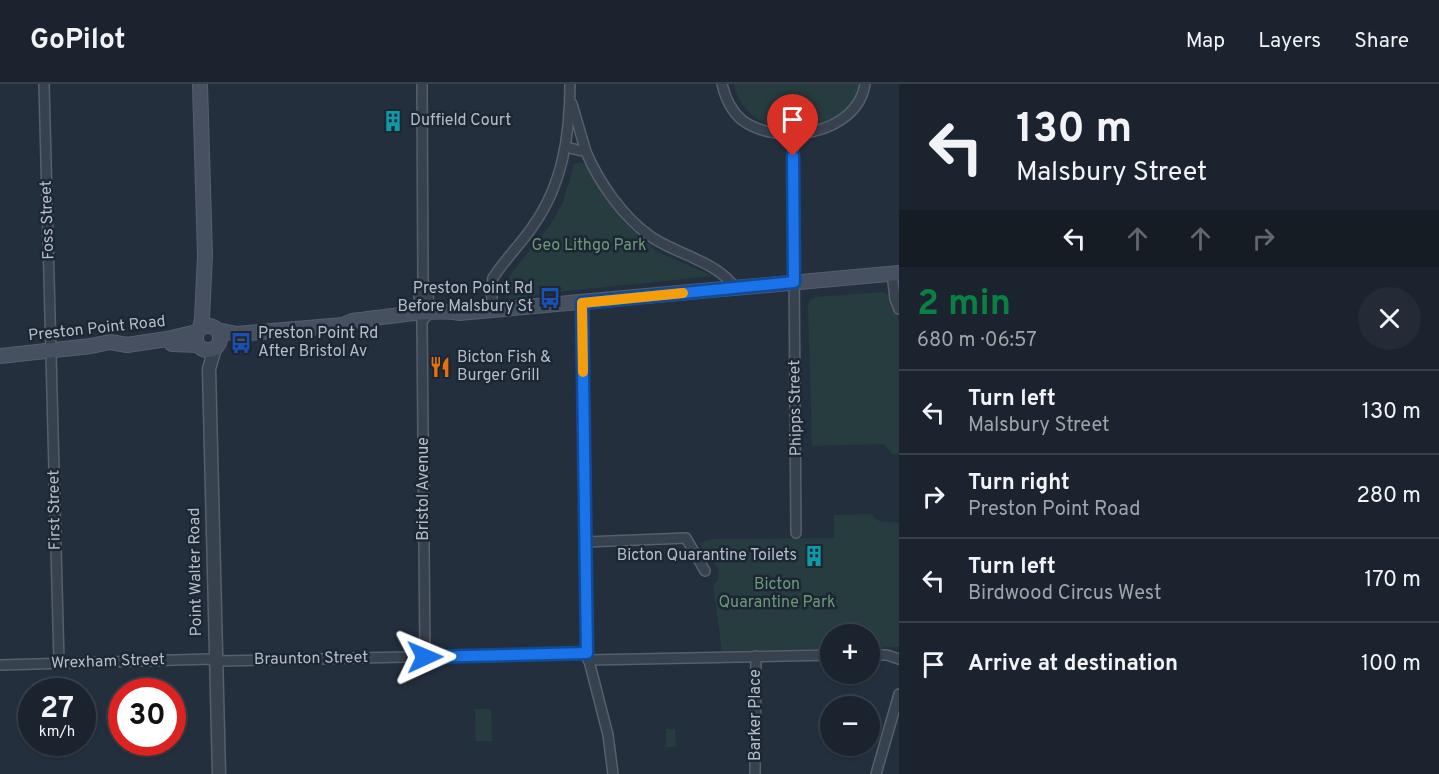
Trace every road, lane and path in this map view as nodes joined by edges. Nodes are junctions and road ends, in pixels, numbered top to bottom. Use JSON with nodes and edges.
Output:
{"nodes":[{"id":1,"x":44,"y":84,"type":"edge"},
{"id":2,"x":200,"y":84,"type":"edge"},
{"id":3,"x":422,"y":84,"type":"edge"},
{"id":4,"x":570,"y":84,"type":"edge"},
{"id":5,"x":722,"y":84,"type":"edge"},
{"id":6,"x":865,"y":84,"type":"edge"},
{"id":7,"x":570,"y":99,"type":"junction"},
{"id":8,"x":793,"y":133,"type":"junction"},
{"id":9,"x":566,"y":147,"type":"junction"},
{"id":10,"x":586,"y":152,"type":"junction"},
{"id":11,"x":896,"y":273,"type":"edge"},
{"id":12,"x":794,"y":282,"type":"junction"},
{"id":13,"x":735,"y":288,"type":"junction"},
{"id":14,"x":582,"y":303,"type":"junction"},
{"id":15,"x":899,"y":309,"type":"edge"},
{"id":16,"x":493,"y":310,"type":"junction"},
{"id":17,"x":423,"y":320,"type":"junction"},
{"id":18,"x":207,"y":338,"type":"junction"},
{"id":19,"x":51,"y":353,"type":"junction"},
{"id":20,"x":0,"y":356,"type":"edge"},
{"id":21,"x":0,"y":361,"type":"edge"},
{"id":22,"x":796,"y":533,"type":"dead end"},
{"id":23,"x":586,"y":542,"type":"junction"},
{"id":24,"x":705,"y":571,"type":"dead end"},
{"id":25,"x":820,"y":655,"type":"edge"},
{"id":26,"x":880,"y":655,"type":"edge"},
{"id":27,"x":425,"y":657,"type":"junction"},
{"id":28,"x":587,"y":657,"type":"junction"},
{"id":29,"x":756,"y":657,"type":"junction"},
{"id":30,"x":899,"y":659,"type":"edge"},
{"id":31,"x":215,"y":660,"type":"junction"},
{"id":32,"x":59,"y":663,"type":"junction"},
{"id":33,"x":0,"y":665,"type":"edge"},
{"id":34,"x":899,"y":694,"type":"edge"},
{"id":35,"x":219,"y":774,"type":"edge"},
{"id":36,"x":613,"y":774,"type":"edge"},
{"id":37,"x":755,"y":774,"type":"edge"},
{"id":38,"x":876,"y":774,"type":"edge"}],
"edges":[{"from":1,"to":19,"type":"street","name":"Foss Street"},
{"from":2,"to":18,"type":"main road","name":"Point Walter Road"},
{"from":3,"to":17,"type":"street","name":"Bristol Avenue"},
{"from":4,"to":7,"type":"street"},
{"from":5,"to":8,"type":"street"},
{"from":6,"to":8,"type":"street"},
{"from":7,"to":9,"type":"street"},
{"from":7,"to":10,"type":"street"},
{"from":8,"to":12,"type":"street","name":"Phipps Street"},
{"from":9,"to":10,"type":"street"},
{"from":9,"to":16,"type":"street"},
{"from":10,"to":13,"type":"street"},
{"from":11,"to":12,"type":"main road","name":"Preston Point Road"},
{"from":11,"to":15,"type":"street"},
{"from":12,"to":13,"type":"main road","name":"Preston Point Road"},
{"from":12,"to":22,"type":"street","name":"Phipps Street"},
{"from":13,"to":14,"type":"main road","name":"Preston Point Road"},
{"from":14,"to":16,"type":"main road","name":"Preston Point Road"},
{"from":14,"to":23,"type":"street"},
{"from":16,"to":17,"type":"main road","name":"Preston Point Road"},
{"from":17,"to":18,"type":"main road","name":"Preston Point Road"},
{"from":17,"to":27,"type":"street","name":"Bristol Avenue"},
{"from":18,"to":19,"type":"main road","name":"Preston Point Road"},
{"from":18,"to":31,"type":"street","name":"Point Walter Road"},
{"from":19,"to":20,"type":"main road","name":"Preston Point Road"},
{"from":19,"to":21,"type":"main road","name":"Preston Point Road"},
{"from":19,"to":32,"type":"street","name":"First Street"},
{"from":23,"to":24,"type":"street"},
{"from":23,"to":28,"type":"street"},
{"from":25,"to":29,"type":"street","name":"Braunton Street"},
{"from":26,"to":30,"type":"street"},
{"from":27,"to":28,"type":"street","name":"Braunton Street"},
{"from":27,"to":31,"type":"street","name":"Braunton Street"},
{"from":28,"to":29,"type":"street","name":"Braunton Street"},
{"from":28,"to":36,"type":"street"},
{"from":29,"to":37,"type":"street","name":"Barker Place"},
{"from":31,"to":32,"type":"street","name":"Wrexham Street"},
{"from":31,"to":35,"type":"street","name":"Point Walter Road"},
{"from":32,"to":33,"type":"street","name":"Wrexham Street"},
{"from":34,"to":38,"type":"street"}]}
